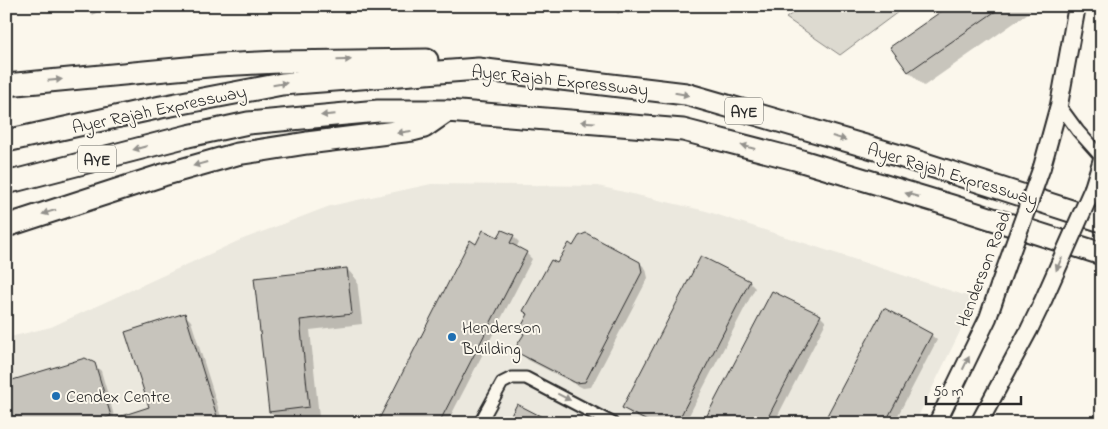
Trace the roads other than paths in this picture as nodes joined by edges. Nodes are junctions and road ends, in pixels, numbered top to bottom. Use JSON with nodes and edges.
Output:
{"nodes":[{"id":1,"x":1077,"y":6,"type":"edge"},
{"id":2,"x":478,"y":69,"type":"junction"},
{"id":3,"x":6,"y":85,"type":"edge"},
{"id":4,"x":1059,"y":105,"type":"junction"},
{"id":5,"x":447,"y":111,"type":"junction"},
{"id":6,"x":6,"y":141,"type":"edge"},
{"id":7,"x":1102,"y":158,"type":"edge"},
{"id":8,"x":6,"y":183,"type":"edge"},
{"id":9,"x":1102,"y":221,"type":"edge"},
{"id":10,"x":6,"y":226,"type":"edge"},
{"id":11,"x":1102,"y":254,"type":"edge"},
{"id":12,"x":480,"y":423,"type":"edge"},
{"id":13,"x":612,"y":423,"type":"edge"},
{"id":14,"x":936,"y":423,"type":"edge"},
{"id":15,"x":979,"y":423,"type":"edge"}],
"edges":[{"from":1,"to":4,"type":"main road","name":"Henderson Road"},
{"from":3,"to":2,"type":"highway","one_way":true},
{"from":6,"to":2,"type":"highway","name":"Ayer Rajah Expressway","number":"AYE","one_way":true},
{"from":2,"to":9,"type":"highway","name":"Ayer Rajah Expressway","number":"AYE","one_way":true},
{"from":4,"to":7,"type":"street"},
{"from":14,"to":4,"type":"main road","name":"Henderson Road","one_way":true,"bridge":true},
{"from":5,"to":8,"type":"highway","name":"Ayer Rajah Expressway","number":"AYE","one_way":true},
{"from":5,"to":10,"type":"highway","one_way":true},
{"from":11,"to":5,"type":"highway","name":"Ayer Rajah Expressway","number":"AYE","one_way":true},
{"from":7,"to":15,"type":"main road","one_way":true,"bridge":true},
{"from":12,"to":13,"type":"street","one_way":true}]}
